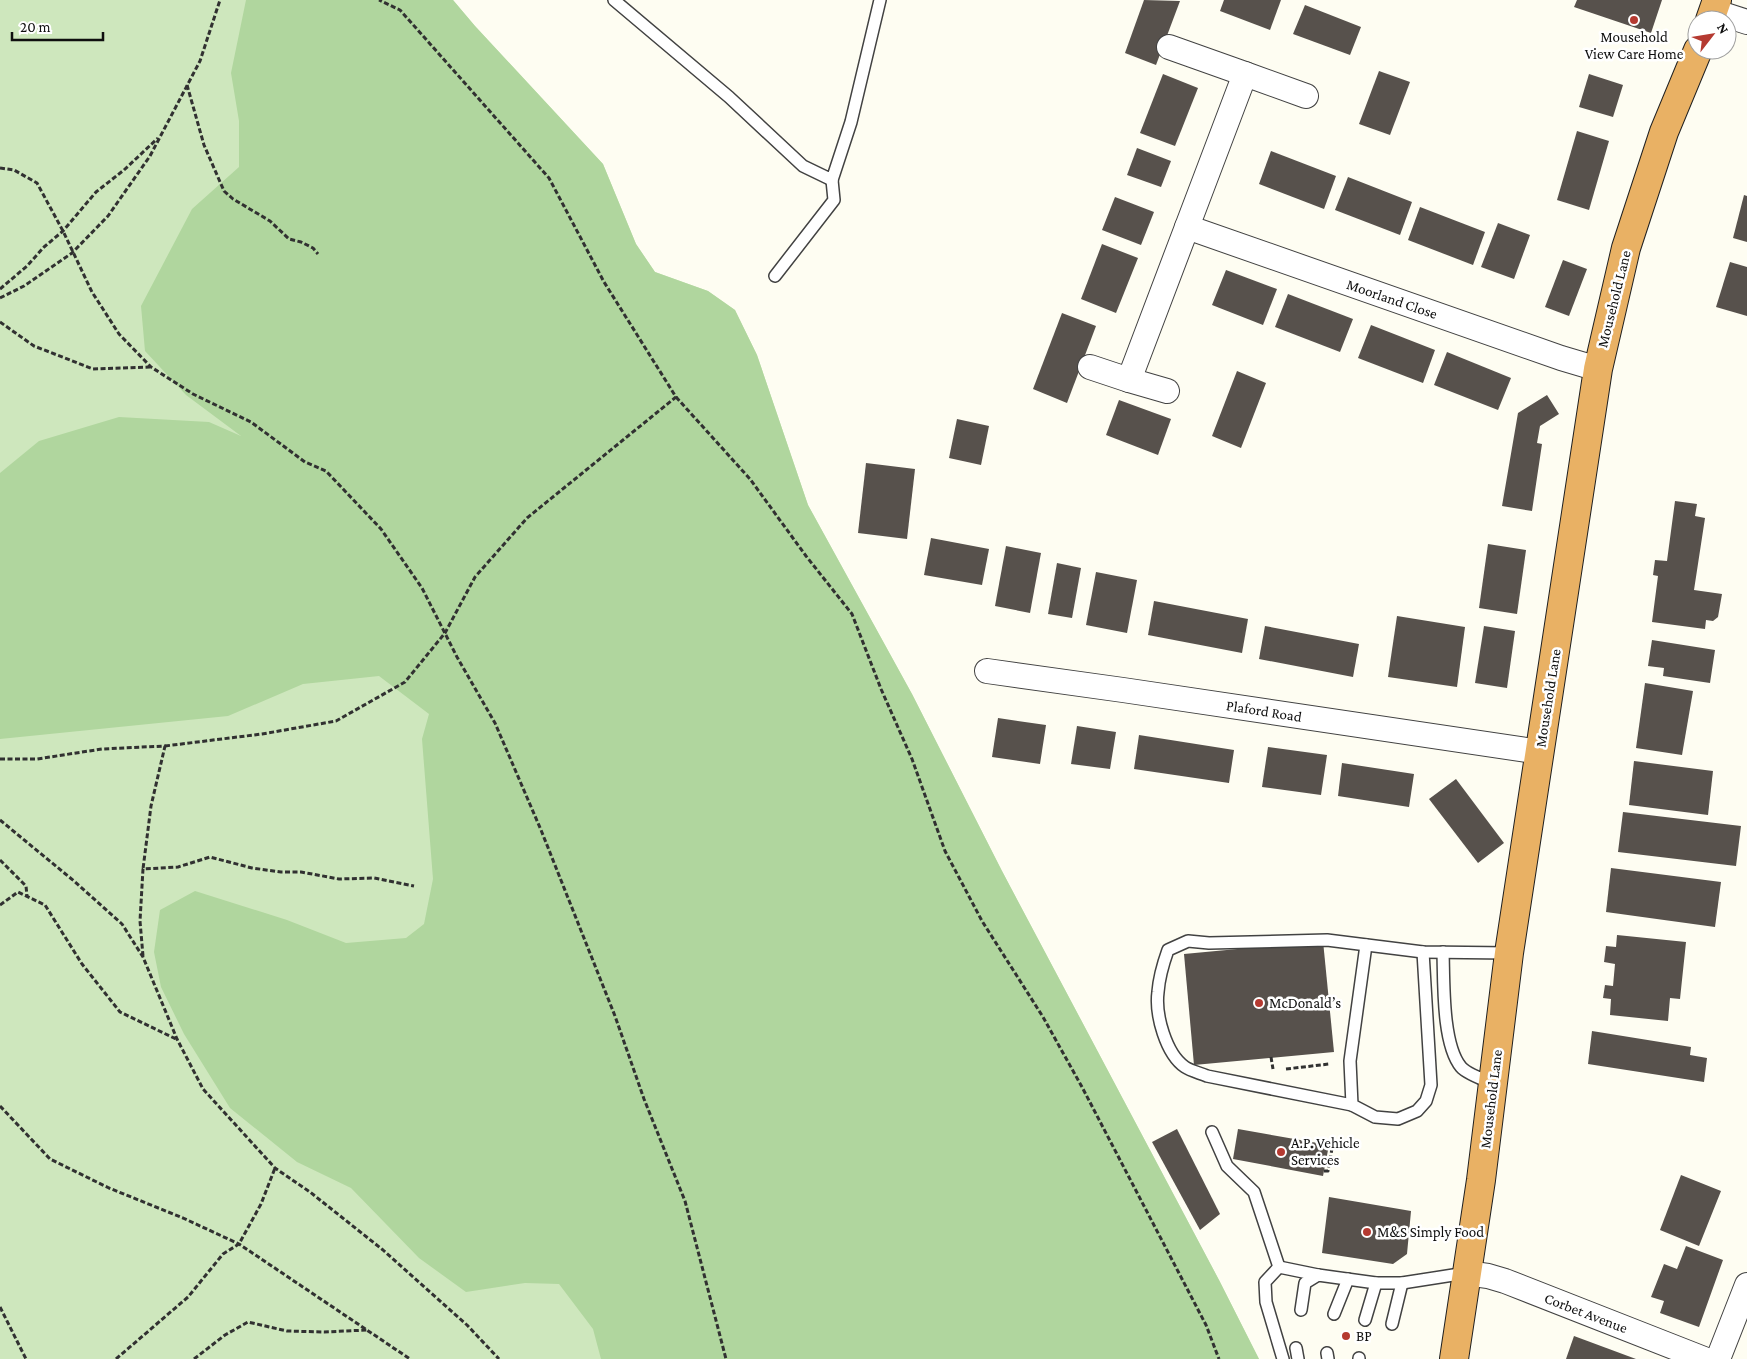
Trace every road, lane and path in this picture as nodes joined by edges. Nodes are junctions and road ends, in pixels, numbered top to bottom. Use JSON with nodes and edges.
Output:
{"nodes":[{"id":1,"x":220,"y":0,"type":"edge"},
{"id":2,"x":379,"y":0,"type":"edge"},
{"id":3,"x":614,"y":0,"type":"edge"},
{"id":4,"x":880,"y":0,"type":"edge"},
{"id":5,"x":1169,"y":47,"type":"dead end"},
{"id":6,"x":1694,"y":60,"type":"edge"},
{"id":7,"x":1245,"y":74,"type":"junction"},
{"id":8,"x":187,"y":84,"type":"junction"},
{"id":9,"x":1306,"y":96,"type":"dead end"},
{"id":10,"x":161,"y":134,"type":"junction"},
{"id":11,"x":0,"y":168,"type":"edge"},
{"id":12,"x":832,"y":180,"type":"junction"},
{"id":13,"x":1187,"y":227,"type":"junction"},
{"id":14,"x":63,"y":231,"type":"junction"},
{"id":15,"x":72,"y":253,"type":"junction"},
{"id":16,"x":318,"y":254,"type":"dead end"},
{"id":17,"x":775,"y":276,"type":"dead end"},
{"id":18,"x":0,"y":289,"type":"edge"},
{"id":19,"x":0,"y":298,"type":"edge"},
{"id":20,"x":0,"y":322,"type":"edge"},
{"id":21,"x":151,"y":367,"type":"junction"},
{"id":22,"x":1090,"y":367,"type":"dead end"},
{"id":23,"x":1598,"y":369,"type":"junction"},
{"id":24,"x":1129,"y":380,"type":"junction"},
{"id":25,"x":1167,"y":391,"type":"dead end"},
{"id":26,"x":676,"y":397,"type":"junction"},
{"id":27,"x":446,"y":633,"type":"junction"},
{"id":28,"x":987,"y":671,"type":"dead end"},
{"id":29,"x":165,"y":746,"type":"junction"},
{"id":30,"x":1540,"y":752,"type":"junction"},
{"id":31,"x":0,"y":759,"type":"edge"},
{"id":32,"x":0,"y":820,"type":"edge"},
{"id":33,"x":0,"y":860,"type":"edge"},
{"id":34,"x":143,"y":869,"type":"junction"},
{"id":35,"x":414,"y":886,"type":"dead end"},
{"id":36,"x":27,"y":896,"type":"junction"},
{"id":37,"x":0,"y":905,"type":"edge"},
{"id":38,"x":1366,"y":946,"type":"junction"},
{"id":39,"x":1424,"y":952,"type":"junction"},
{"id":40,"x":1442,"y":952,"type":"junction"},
{"id":41,"x":1509,"y":953,"type":"junction"},
{"id":42,"x":143,"y":957,"type":"junction"},
{"id":43,"x":177,"y":1039,"type":"junction"},
{"id":44,"x":1271,"y":1057,"type":"dead end"},
{"id":45,"x":1350,"y":1061,"type":"junction"},
{"id":46,"x":1283,"y":1069,"type":"dead end"},
{"id":47,"x":1273,"y":1070,"type":"dead end"},
{"id":48,"x":1492,"y":1084,"type":"junction"},
{"id":49,"x":1352,"y":1105,"type":"junction"},
{"id":50,"x":0,"y":1106,"type":"edge"},
{"id":51,"x":1212,"y":1132,"type":"dead end"},
{"id":52,"x":1343,"y":1144,"type":"dead end"},
{"id":53,"x":275,"y":1168,"type":"junction"},
{"id":54,"x":1324,"y":1171,"type":"dead end"},
{"id":55,"x":239,"y":1244,"type":"junction"},
{"id":56,"x":1279,"y":1267,"type":"junction"},
{"id":57,"x":1466,"y":1273,"type":"junction"},
{"id":58,"x":1318,"y":1276,"type":"junction"},
{"id":59,"x":1348,"y":1279,"type":"junction"},
{"id":60,"x":1376,"y":1283,"type":"junction"},
{"id":61,"x":1402,"y":1283,"type":"junction"},
{"id":62,"x":1747,"y":1286,"type":"edge"},
{"id":63,"x":0,"y":1307,"type":"edge"},
{"id":64,"x":1301,"y":1310,"type":"dead end"},
{"id":65,"x":1334,"y":1314,"type":"dead end"},
{"id":66,"x":1365,"y":1320,"type":"dead end"},
{"id":67,"x":1392,"y":1324,"type":"dead end"},
{"id":68,"x":368,"y":1330,"type":"junction"},
{"id":69,"x":26,"y":1359,"type":"edge"},
{"id":70,"x":116,"y":1359,"type":"edge"},
{"id":71,"x":194,"y":1359,"type":"edge"},
{"id":72,"x":410,"y":1359,"type":"edge"},
{"id":73,"x":499,"y":1359,"type":"edge"},
{"id":74,"x":726,"y":1359,"type":"edge"},
{"id":75,"x":1219,"y":1359,"type":"edge"},
{"id":76,"x":1283,"y":1359,"type":"edge"},
{"id":77,"x":1454,"y":1359,"type":"edge"},
{"id":78,"x":1704,"y":1359,"type":"edge"},
{"id":79,"x":1718,"y":1359,"type":"edge"}],
"edges":[{"from":1,"to":8,"type":"path"},
{"from":2,"to":26,"type":"path"},
{"from":3,"to":12,"type":"lane"},
{"from":4,"to":12,"type":"lane"},
{"from":5,"to":7,"type":"street"},
{"from":6,"to":23,"type":"highway","name":"Mousehold Lane"},
{"from":7,"to":9,"type":"street"},
{"from":7,"to":13,"type":"street"},
{"from":8,"to":10,"type":"path"},
{"from":8,"to":16,"type":"path"},
{"from":10,"to":14,"type":"path"},
{"from":10,"to":15,"type":"path"},
{"from":11,"to":14,"type":"path"},
{"from":12,"to":17,"type":"lane"},
{"from":13,"to":23,"type":"street","name":"Moorland Close"},
{"from":13,"to":24,"type":"street"},
{"from":14,"to":15,"type":"path"},
{"from":14,"to":18,"type":"path"},
{"from":15,"to":19,"type":"path"},
{"from":15,"to":21,"type":"path"},
{"from":20,"to":21,"type":"path"},
{"from":21,"to":27,"type":"path"},
{"from":22,"to":24,"type":"street"},
{"from":23,"to":30,"type":"highway","name":"Mousehold Lane"},
{"from":24,"to":25,"type":"street"},
{"from":26,"to":27,"type":"path"},
{"from":26,"to":75,"type":"path"},
{"from":27,"to":29,"type":"path"},
{"from":27,"to":74,"type":"path"},
{"from":28,"to":30,"type":"street","name":"Plaford Road"},
{"from":29,"to":31,"type":"path"},
{"from":29,"to":34,"type":"path"},
{"from":30,"to":41,"type":"highway","name":"Mousehold Lane"},
{"from":32,"to":42,"type":"path"},
{"from":33,"to":36,"type":"path"},
{"from":34,"to":35,"type":"path"},
{"from":34,"to":42,"type":"path"},
{"from":36,"to":37,"type":"path"},
{"from":36,"to":43,"type":"path"},
{"from":38,"to":39,"type":"lane"},
{"from":38,"to":45,"type":"lane"},
{"from":38,"to":49,"type":"lane"},
{"from":39,"to":40,"type":"lane"},
{"from":39,"to":49,"type":"lane"},
{"from":40,"to":41,"type":"lane"},
{"from":40,"to":48,"type":"lane"},
{"from":41,"to":48,"type":"highway","name":"Mousehold Lane"},
{"from":42,"to":43,"type":"path"},
{"from":43,"to":53,"type":"path"},
{"from":44,"to":47,"type":"path"},
{"from":45,"to":46,"type":"path"},
{"from":45,"to":49,"type":"lane"},
{"from":48,"to":57,"type":"highway","name":"Mousehold Lane"},
{"from":50,"to":55,"type":"path"},
{"from":51,"to":56,"type":"lane"},
{"from":52,"to":54,"type":"path"},
{"from":53,"to":55,"type":"path"},
{"from":53,"to":73,"type":"path"},
{"from":55,"to":68,"type":"path"},
{"from":55,"to":70,"type":"path"},
{"from":56,"to":58,"type":"lane"},
{"from":56,"to":76,"type":"lane"},
{"from":57,"to":61,"type":"lane"},
{"from":57,"to":77,"type":"highway","name":"Mousehold Lane"},
{"from":57,"to":78,"type":"street","name":"Corbet Avenue"},
{"from":58,"to":59,"type":"lane"},
{"from":58,"to":64,"type":"lane"},
{"from":59,"to":60,"type":"lane"},
{"from":59,"to":65,"type":"lane"},
{"from":60,"to":61,"type":"lane"},
{"from":60,"to":66,"type":"lane"},
{"from":61,"to":67,"type":"lane"},
{"from":62,"to":79,"type":"street"},
{"from":63,"to":69,"type":"path"},
{"from":68,"to":71,"type":"path"},
{"from":68,"to":72,"type":"path"}]}
